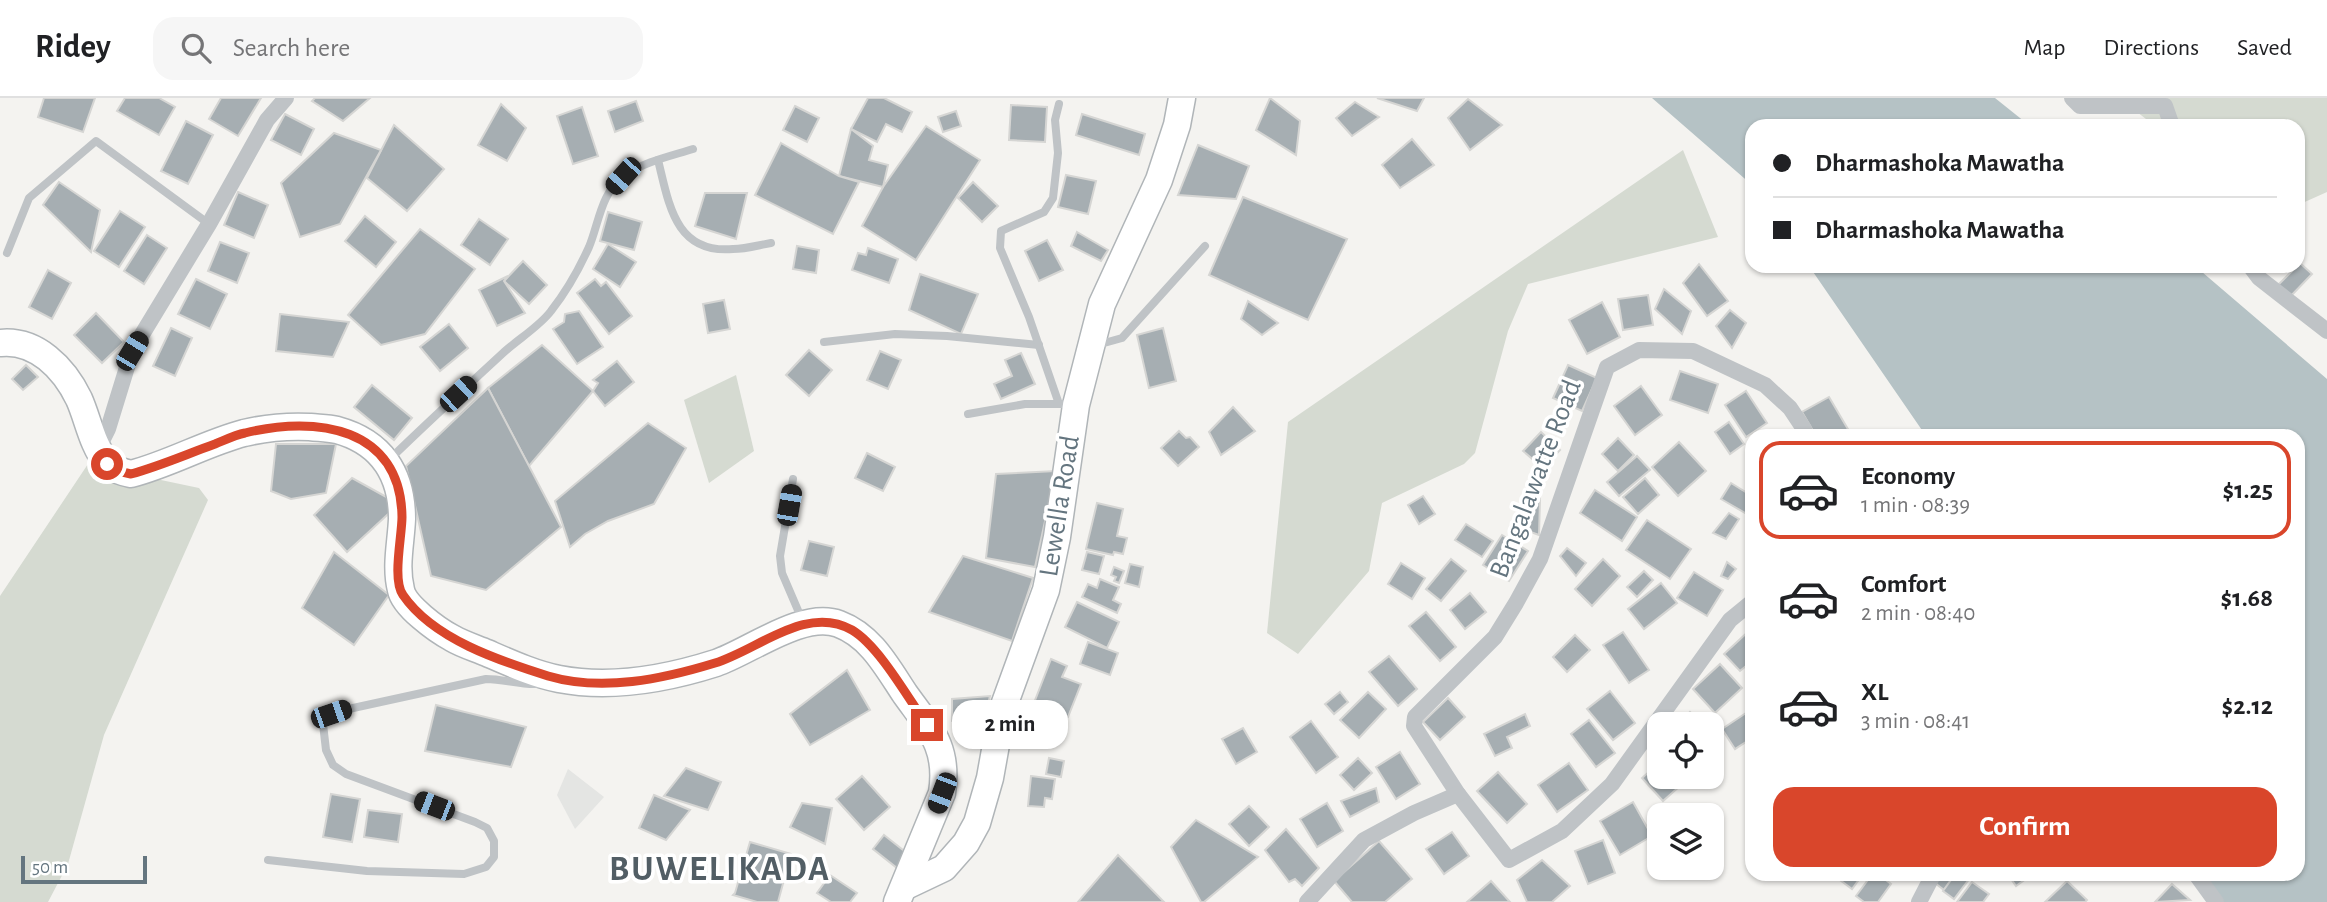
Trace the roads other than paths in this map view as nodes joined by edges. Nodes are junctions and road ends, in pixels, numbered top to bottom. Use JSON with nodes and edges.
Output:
{"nodes":[{"id":1,"x":286,"y":98,"type":"edge"},
{"id":2,"x":1182,"y":98,"type":"edge"},
{"id":3,"x":2072,"y":98,"type":"edge"},
{"id":4,"x":1059,"y":104,"type":"dead end"},
{"id":5,"x":2170,"y":119,"type":"edge"},
{"id":6,"x":693,"y":149,"type":"dead end"},
{"id":7,"x":658,"y":160,"type":"junction"},
{"id":8,"x":209,"y":224,"type":"junction"},
{"id":9,"x":771,"y":243,"type":"dead end"},
{"id":10,"x":1205,"y":246,"type":"dead end"},
{"id":11,"x":7,"y":253,"type":"dead end"},
{"id":12,"x":2255,"y":273,"type":"edge"},
{"id":13,"x":2327,"y":331,"type":"edge"},
{"id":14,"x":824,"y":342,"type":"dead end"},
{"id":15,"x":0,"y":343,"type":"edge"},
{"id":16,"x":1039,"y":345,"type":"junction"},
{"id":17,"x":1091,"y":346,"type":"junction"},
{"id":18,"x":1067,"y":405,"type":"junction"},
{"id":19,"x":968,"y":414,"type":"dead end"},
{"id":20,"x":1804,"y":429,"type":"edge"},
{"id":21,"x":98,"y":449,"type":"junction"},
{"id":22,"x":387,"y":461,"type":"junction"},
{"id":23,"x":793,"y":479,"type":"dead end"},
{"id":24,"x":1745,"y":608,"type":"edge"},
{"id":25,"x":805,"y":625,"type":"junction"},
{"id":26,"x":558,"y":679,"type":"junction"},
{"id":27,"x":1458,"y":794,"type":"junction"},
{"id":28,"x":268,"y":860,"type":"dead end"},
{"id":29,"x":1930,"y":881,"type":"edge"},
{"id":30,"x":2201,"y":881,"type":"edge"},
{"id":31,"x":901,"y":894,"type":"edge"},
{"id":32,"x":1307,"y":902,"type":"edge"},
{"id":33,"x":1919,"y":902,"type":"edge"},
{"id":34,"x":2216,"y":902,"type":"edge"}],
"edges":[{"from":1,"to":8,"type":"street"},
{"from":2,"to":17,"type":"main road","name":"Lewella Road"},
{"from":3,"to":5,"type":"street"},
{"from":4,"to":16,"type":"lane"},
{"from":6,"to":7,"type":"lane"},
{"from":7,"to":9,"type":"lane"},
{"from":7,"to":22,"type":"lane"},
{"from":8,"to":11,"type":"lane"},
{"from":8,"to":21,"type":"street"},
{"from":10,"to":17,"type":"lane"},
{"from":12,"to":13,"type":"street"},
{"from":14,"to":16,"type":"lane"},
{"from":15,"to":21,"type":"main road"},
{"from":16,"to":18,"type":"lane"},
{"from":17,"to":18,"type":"main road","name":"Lewella Road"},
{"from":18,"to":19,"type":"lane"},
{"from":18,"to":31,"type":"main road","name":"Lewella Road"},
{"from":20,"to":27,"type":"street","name":"Bangalawatte Road"},
{"from":21,"to":22,"type":"main road"},
{"from":22,"to":26,"type":"main road"},
{"from":23,"to":25,"type":"lane"},
{"from":24,"to":27,"type":"street","name":"Bangalawatte Road"},
{"from":25,"to":26,"type":"main road"},
{"from":25,"to":31,"type":"main road"},
{"from":26,"to":28,"type":"lane"},
{"from":27,"to":32,"type":"street"},
{"from":29,"to":33,"type":"street"},
{"from":30,"to":34,"type":"street"}]}
